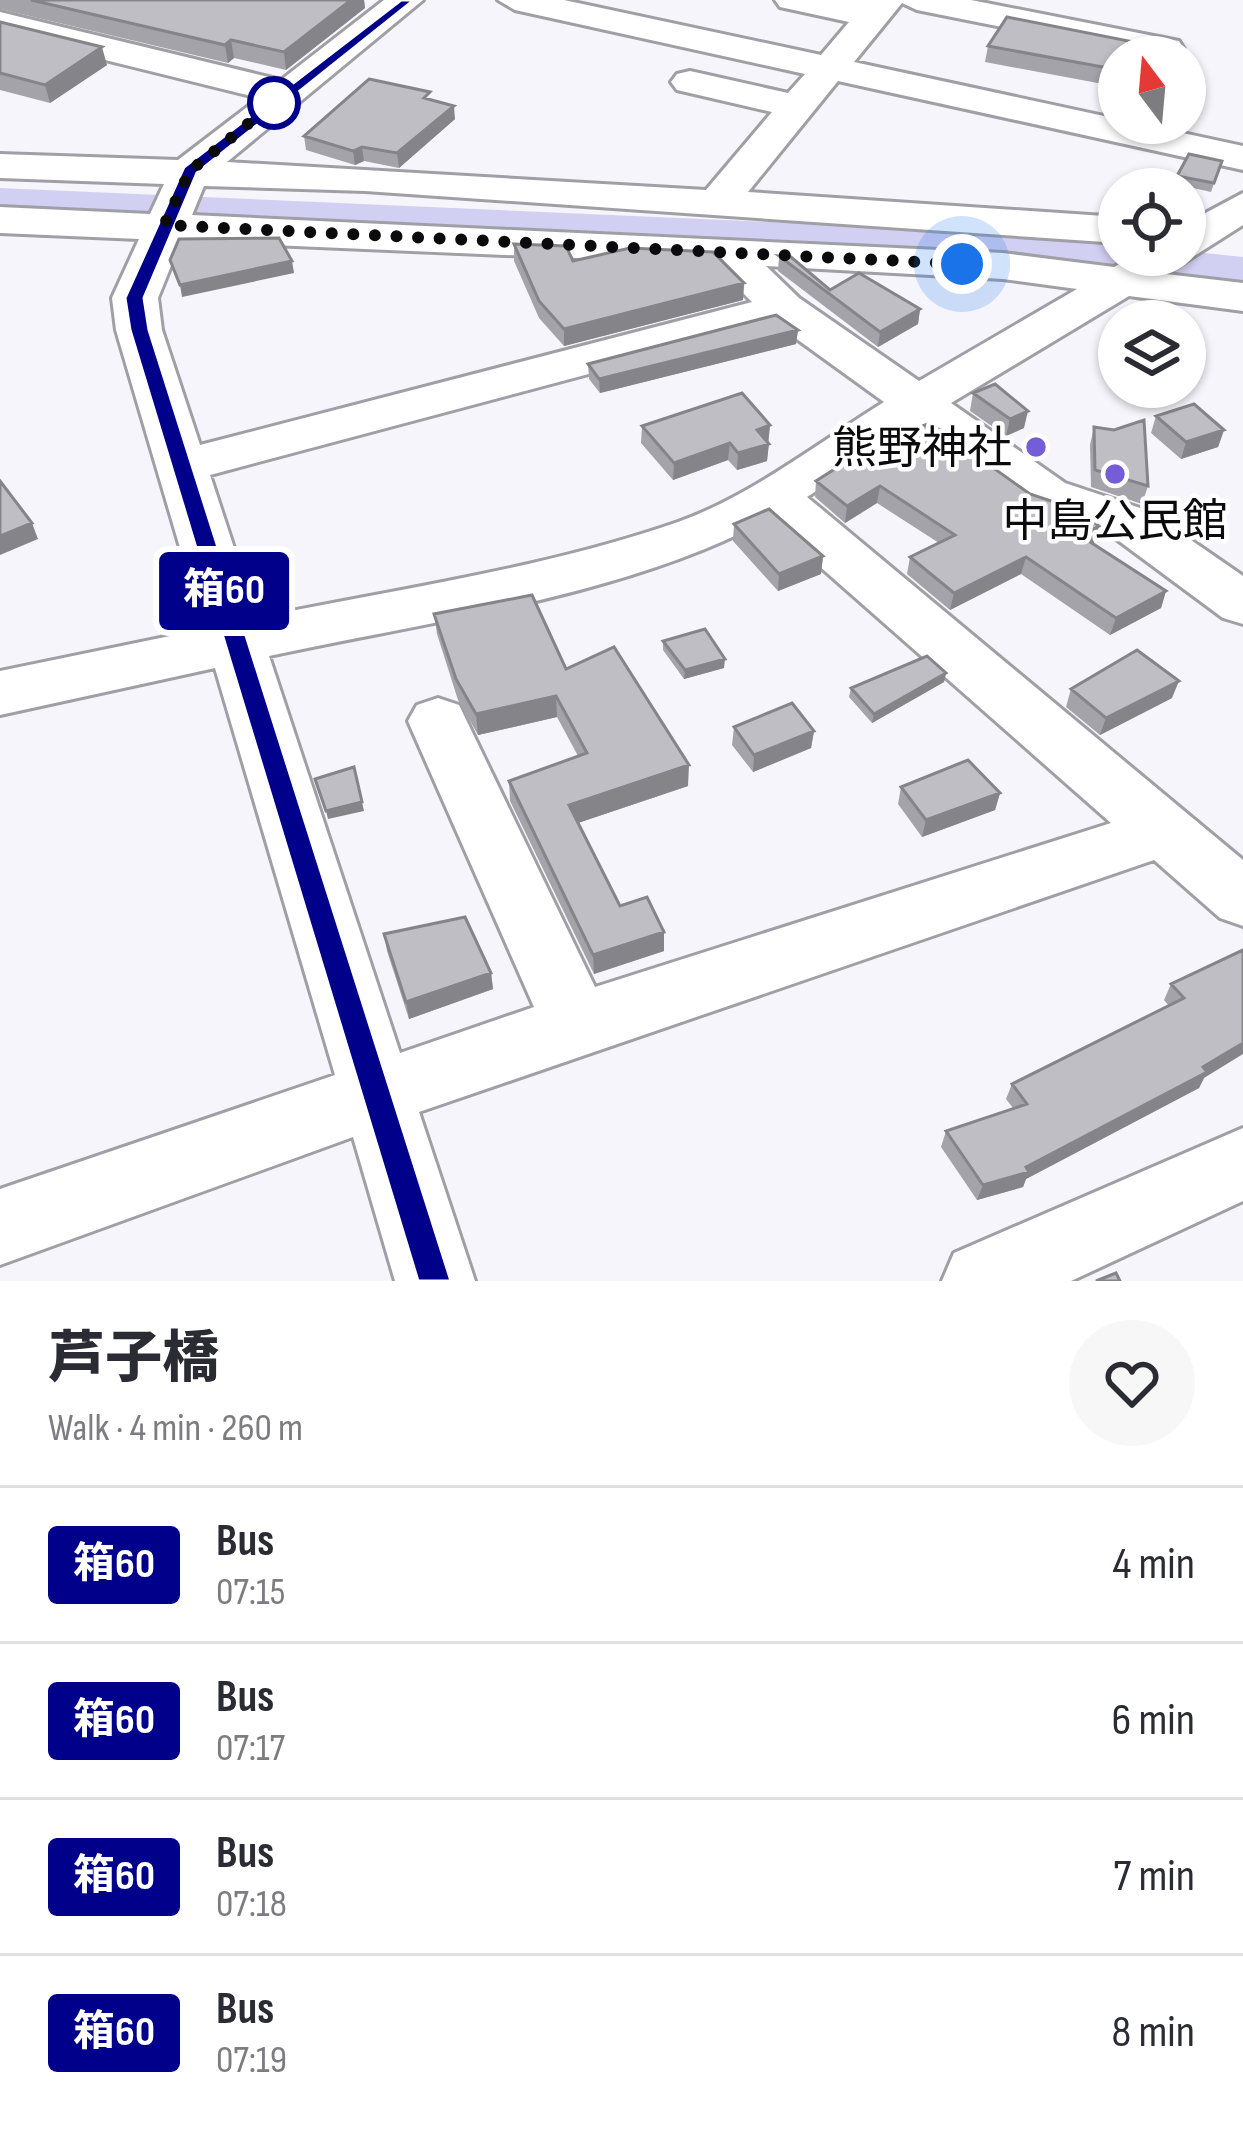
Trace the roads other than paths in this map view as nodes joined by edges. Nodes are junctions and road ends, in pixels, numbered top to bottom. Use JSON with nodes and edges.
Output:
{"nodes":[{"id":1,"x":406,"y":0,"type":"edge"},
{"id":2,"x":515,"y":0,"type":"edge"},
{"id":3,"x":791,"y":0,"type":"edge"},
{"id":4,"x":917,"y":0,"type":"edge"},
{"id":5,"x":879,"y":8,"type":"edge"},
{"id":6,"x":0,"y":23,"type":"edge"},
{"id":7,"x":1100,"y":36,"type":"edge"},
{"id":8,"x":832,"y":67,"type":"junction"},
{"id":9,"x":691,"y":82,"type":"dead end"},
{"id":10,"x":286,"y":93,"type":"junction"},
{"id":11,"x":798,"y":107,"type":"junction"},
{"id":12,"x":1243,"y":158,"type":"edge"},
{"id":13,"x":0,"y":166,"type":"edge"},
{"id":14,"x":190,"y":171,"type":"junction"},
{"id":15,"x":719,"y":201,"type":"junction"},
{"id":16,"x":1243,"y":206,"type":"edge"},
{"id":17,"x":0,"y":220,"type":"edge"},
{"id":18,"x":164,"y":225,"type":"junction"},
{"id":19,"x":1206,"y":225,"type":"edge"},
{"id":20,"x":1098,"y":240,"type":"edge"},
{"id":21,"x":1243,"y":245,"type":"edge"},
{"id":22,"x":1206,"y":246,"type":"edge"},
{"id":23,"x":1098,"y":248,"type":"edge"},
{"id":24,"x":726,"y":251,"type":"junction"},
{"id":25,"x":1206,"y":274,"type":"edge"},
{"id":26,"x":1117,"y":276,"type":"edge"},
{"id":27,"x":1243,"y":297,"type":"edge"},
{"id":28,"x":783,"y":308,"type":"junction"},
{"id":29,"x":920,"y":400,"type":"junction"},
{"id":30,"x":184,"y":465,"type":"junction"},
{"id":31,"x":772,"y":496,"type":"junction"},
{"id":32,"x":1243,"y":604,"type":"edge"},
{"id":33,"x":238,"y":639,"type":"junction"},
{"id":34,"x":0,"y":693,"type":"edge"},
{"id":35,"x":438,"y":722,"type":"dead end"},
{"id":36,"x":1160,"y":833,"type":"junction"},
{"id":37,"x":1243,"y":899,"type":"edge"},
{"id":38,"x":577,"y":1024,"type":"junction"},
{"id":39,"x":377,"y":1096,"type":"junction"},
{"id":40,"x":1243,"y":1165,"type":"edge"},
{"id":41,"x":0,"y":1227,"type":"edge"},
{"id":42,"x":434,"y":1281,"type":"edge"},
{"id":43,"x":982,"y":1281,"type":"edge"}],
"edges":[{"from":1,"to":10,"type":"street"},
{"from":2,"to":8,"type":"street"},
{"from":3,"to":5,"type":"street"},
{"from":4,"to":7,"type":"street"},
{"from":5,"to":8,"type":"street"},
{"from":6,"to":10,"type":"street"},
{"from":8,"to":11,"type":"street"},
{"from":8,"to":12,"type":"street"},
{"from":9,"to":11,"type":"street"},
{"from":10,"to":14,"type":"street"},
{"from":11,"to":15,"type":"street"},
{"from":13,"to":14,"type":"street"},
{"from":14,"to":15,"type":"street"},
{"from":14,"to":18,"type":"street"},
{"from":15,"to":20,"type":"street"},
{"from":16,"to":19,"type":"street"},
{"from":17,"to":18,"type":"street"},
{"from":18,"to":24,"type":"street"},
{"from":18,"to":30,"type":"street"},
{"from":21,"to":22,"type":"street"},
{"from":23,"to":24,"type":"street"},
{"from":24,"to":28,"type":"street"},
{"from":25,"to":27,"type":"street"},
{"from":26,"to":29,"type":"street"},
{"from":28,"to":29,"type":"street"},
{"from":28,"to":30,"type":"street"},
{"from":29,"to":31,"type":"street"},
{"from":29,"to":32,"type":"street"},
{"from":30,"to":33,"type":"street"},
{"from":31,"to":33,"type":"street"},
{"from":31,"to":36,"type":"street"},
{"from":33,"to":34,"type":"street"},
{"from":33,"to":39,"type":"street"},
{"from":35,"to":38,"type":"street"},
{"from":36,"to":37,"type":"street"},
{"from":36,"to":38,"type":"street"},
{"from":38,"to":39,"type":"street"},
{"from":39,"to":41,"type":"street"},
{"from":39,"to":42,"type":"street"},
{"from":40,"to":43,"type":"street"}]}
